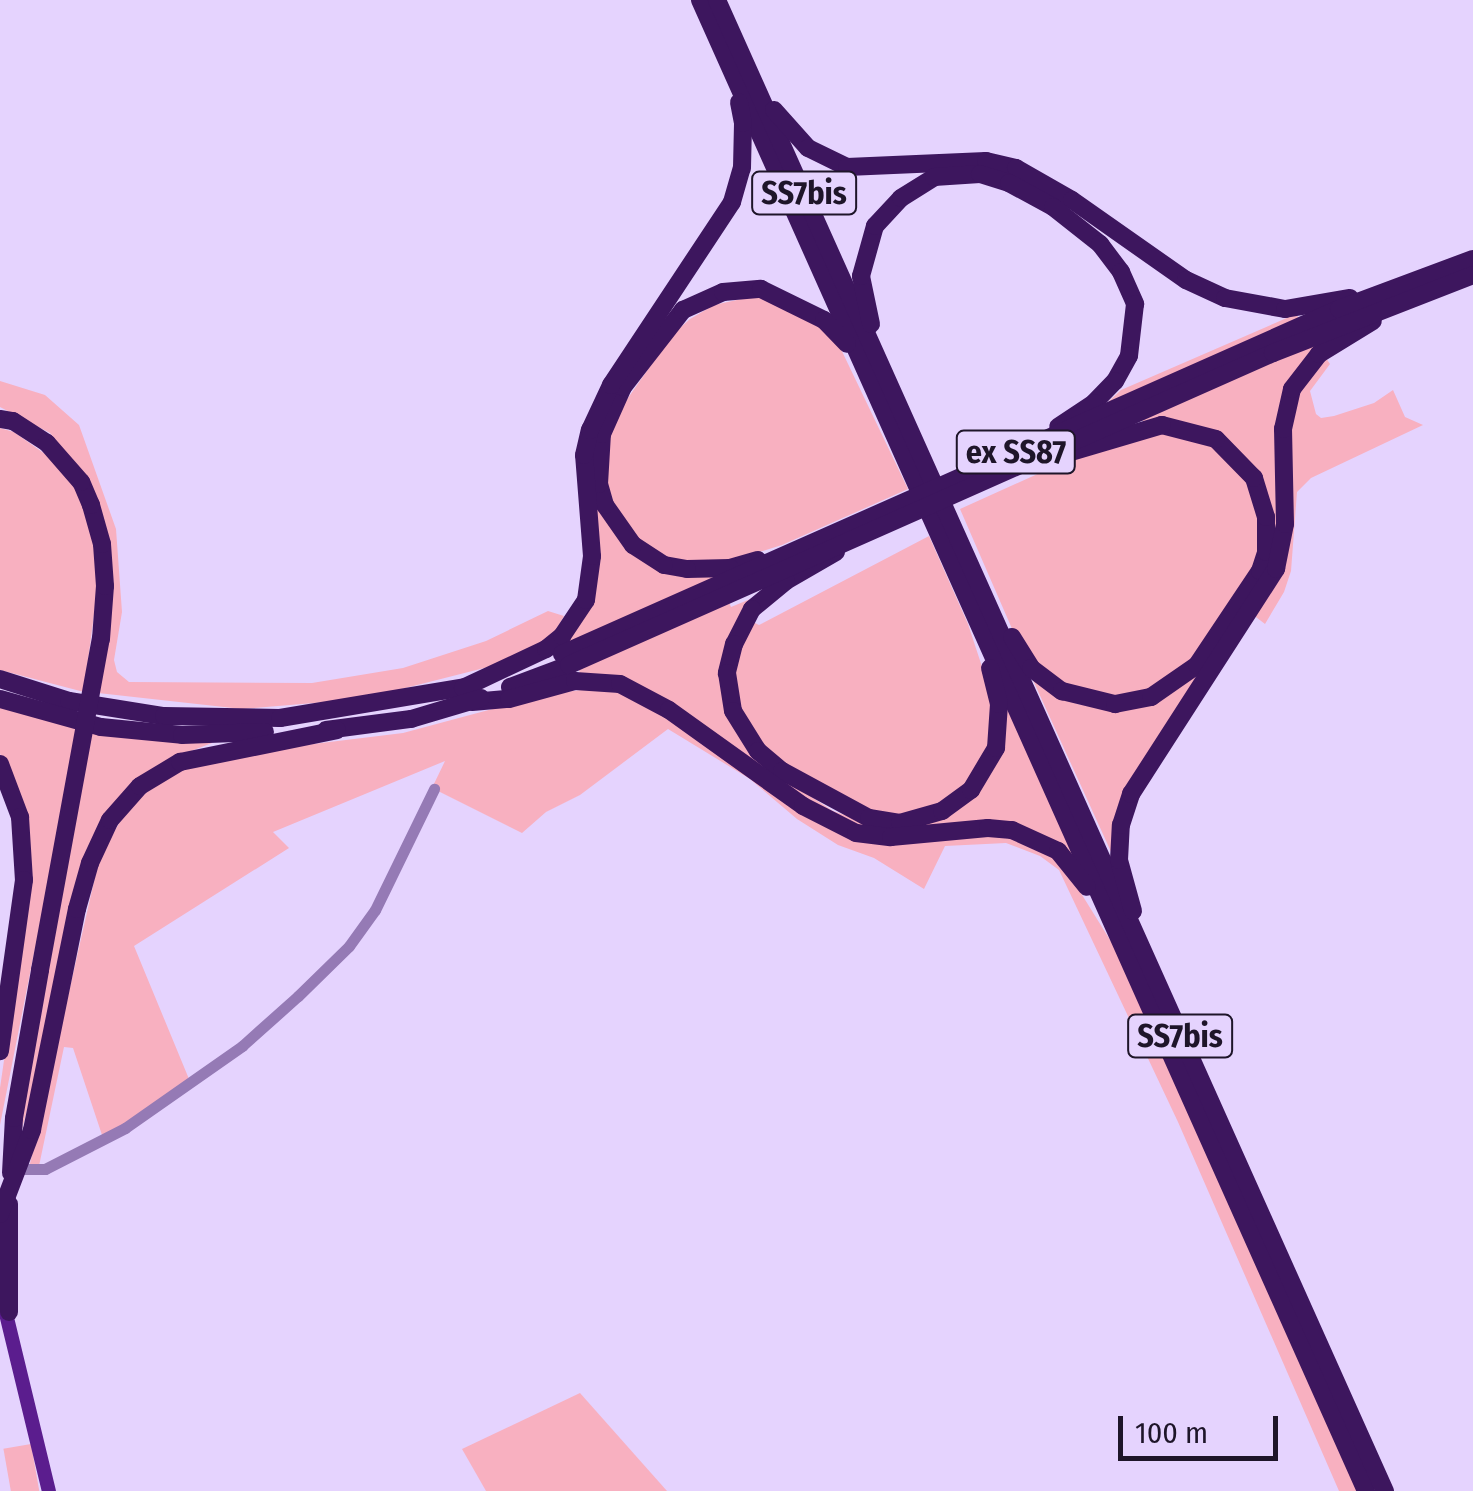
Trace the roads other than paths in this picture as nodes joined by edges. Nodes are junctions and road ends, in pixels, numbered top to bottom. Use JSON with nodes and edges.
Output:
{"nodes":[{"id":1,"x":700,"y":0,"type":"edge"},
{"id":2,"x":719,"y":3,"type":"edge"},
{"id":3,"x":730,"y":63,"type":"junction"},
{"id":4,"x":1066,"y":206,"type":"junction"},
{"id":5,"x":1473,"y":258,"type":"edge"},
{"id":6,"x":1473,"y":276,"type":"edge"},
{"id":7,"x":1412,"y":289,"type":"junction"},
{"id":8,"x":855,"y":352,"type":"junction"},
{"id":9,"x":638,"y":357,"type":"junction"},
{"id":10,"x":890,"y":386,"type":"junction"},
{"id":11,"x":0,"y":419,"type":"edge"},
{"id":12,"x":1032,"y":444,"type":"junction"},
{"id":13,"x":1027,"y":464,"type":"junction"},
{"id":14,"x":846,"y":545,"type":"junction"},
{"id":15,"x":793,"y":551,"type":"junction"},
{"id":16,"x":977,"y":579,"type":"junction"},
{"id":17,"x":971,"y":606,"type":"junction"},
{"id":18,"x":1244,"y":610,"type":"junction"},
{"id":19,"x":567,"y":659,"type":"junction"},
{"id":20,"x":0,"y":679,"type":"edge"},
{"id":21,"x":467,"y":695,"type":"junction"},
{"id":22,"x":0,"y":699,"type":"edge"},
{"id":23,"x":336,"y":730,"type":"junction"},
{"id":24,"x":0,"y":764,"type":"edge"},
{"id":25,"x":434,"y":788,"type":"dead end"},
{"id":26,"x":806,"y":797,"type":"junction"},
{"id":27,"x":1115,"y":929,"type":"junction"},
{"id":28,"x":1167,"y":1008,"type":"junction"},
{"id":29,"x":0,"y":1051,"type":"edge"},
{"id":30,"x":14,"y":1118,"type":"junction"},
{"id":31,"x":0,"y":1139,"type":"edge"},
{"id":32,"x":8,"y":1168,"type":"edge"},
{"id":33,"x":10,"y":1189,"type":"junction"},
{"id":34,"x":0,"y":1214,"type":"edge"},
{"id":35,"x":0,"y":1289,"type":"edge"},
{"id":36,"x":9,"y":1312,"type":"junction"},
{"id":37,"x":49,"y":1491,"type":"edge"},
{"id":38,"x":1366,"y":1491,"type":"edge"},
{"id":39,"x":1385,"y":1491,"type":"edge"}],
"edges":[{"from":1,"to":3,"type":"highway","number":"SS7bis"},
{"from":2,"to":4,"type":"highway"},
{"from":2,"to":10,"type":"highway","number":"SS7bis"},
{"from":3,"to":8,"type":"highway","number":"SS7bis"},
{"from":3,"to":9,"type":"highway"},
{"from":4,"to":7,"type":"highway","bridge":true},
{"from":4,"to":10,"type":"highway"},
{"from":4,"to":12,"type":"highway","bridge":true},
{"from":5,"to":7,"type":"highway","number":"ex SS87","bridge":true},
{"from":6,"to":7,"type":"highway","number":"ex SS87","bridge":true},
{"from":7,"to":12,"type":"highway","number":"ex SS87","bridge":true},
{"from":7,"to":13,"type":"highway","number":"ex SS87","bridge":true},
{"from":7,"to":18,"type":"highway","bridge":true},
{"from":8,"to":9,"type":"highway"},
{"from":8,"to":17,"type":"highway","number":"SS7bis"},
{"from":9,"to":15,"type":"highway","bridge":true},
{"from":9,"to":19,"type":"highway"},
{"from":10,"to":16,"type":"highway","number":"SS7bis"},
{"from":11,"to":30,"type":"highway","bridge":true},
{"from":12,"to":15,"type":"highway","number":"ex SS87","bridge":true},
{"from":13,"to":14,"type":"highway","number":"ex SS87","bridge":true},
{"from":13,"to":18,"type":"highway","bridge":true},
{"from":14,"to":19,"type":"highway","number":"ex SS87","bridge":true},
{"from":14,"to":26,"type":"highway","bridge":true},
{"from":15,"to":19,"type":"highway","number":"ex SS87","bridge":true},
{"from":16,"to":18,"type":"highway"},
{"from":16,"to":28,"type":"highway","number":"SS7bis"},
{"from":17,"to":26,"type":"highway"},
{"from":17,"to":27,"type":"highway","number":"SS7bis"},
{"from":18,"to":28,"type":"highway"},
{"from":19,"to":21,"type":"highway","number":"ex SS87"},
{"from":19,"to":21,"type":"highway"},
{"from":19,"to":26,"type":"highway"},
{"from":20,"to":21,"type":"highway","number":"ex SS87"},
{"from":21,"to":23,"type":"highway","number":"ex SS87"},
{"from":22,"to":23,"type":"highway","number":"ex SS87"},
{"from":23,"to":32,"type":"highway"},
{"from":24,"to":29,"type":"highway"},
{"from":25,"to":32,"type":"street"},
{"from":26,"to":27,"type":"highway"},
{"from":27,"to":38,"type":"highway","number":"SS7bis"},
{"from":28,"to":39,"type":"highway","number":"SS7bis"},
{"from":30,"to":31,"type":"highway"},
{"from":30,"to":33,"type":"highway"},
{"from":32,"to":33,"type":"highway"},
{"from":33,"to":34,"type":"highway"},
{"from":33,"to":36,"type":"highway"},
{"from":35,"to":36,"type":"main road"},
{"from":36,"to":37,"type":"main road"}]}
